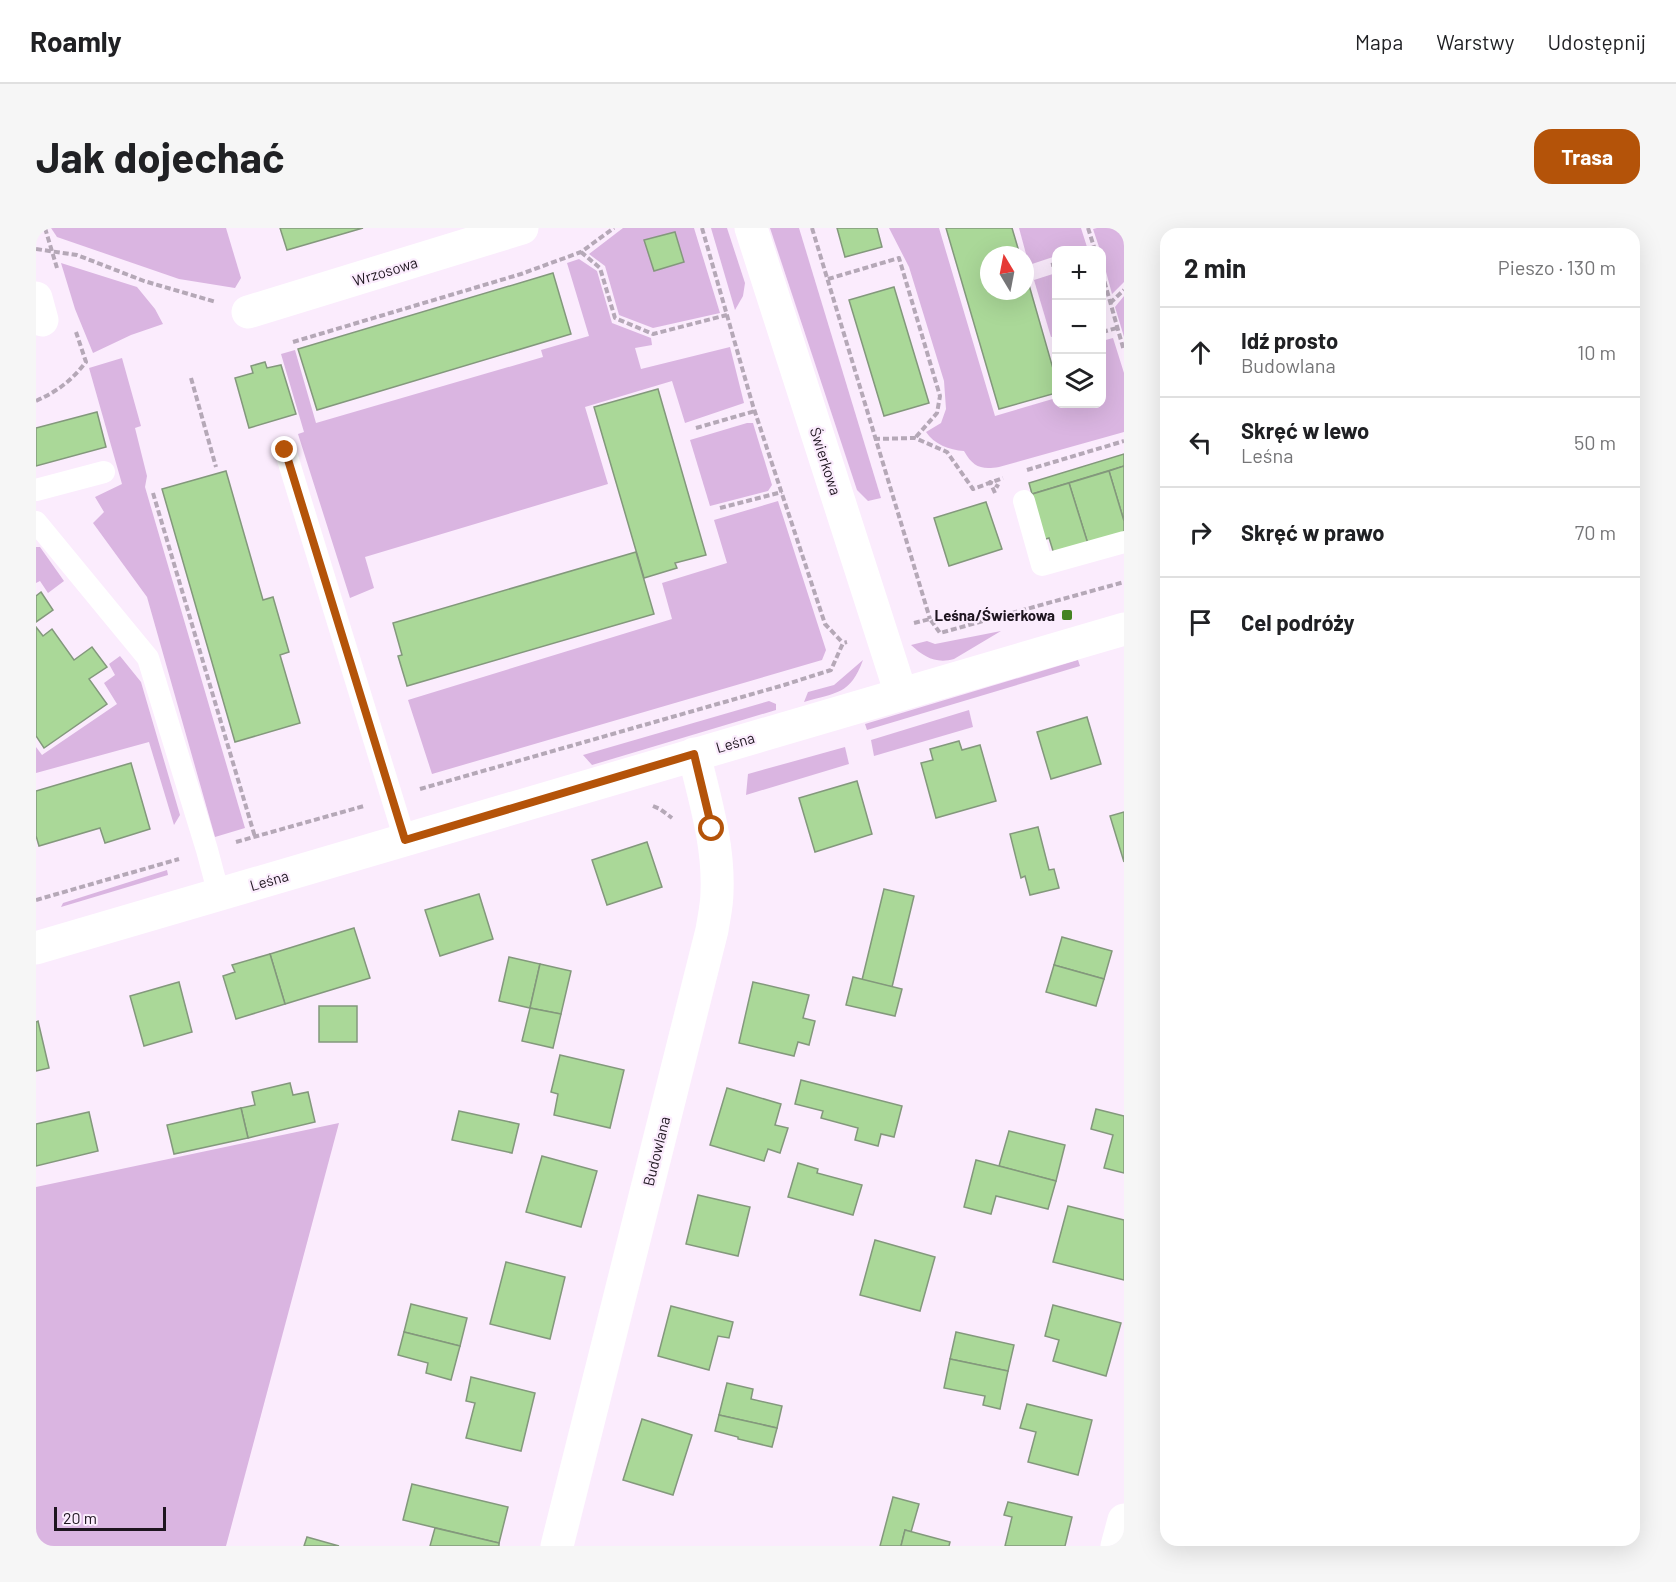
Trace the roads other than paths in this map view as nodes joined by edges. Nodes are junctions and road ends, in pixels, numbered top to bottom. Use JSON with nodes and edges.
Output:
{"nodes":[{"id":1,"x":522,"y":228,"type":"edge"},
{"id":2,"x":751,"y":228,"type":"edge"},
{"id":3,"x":248,"y":312,"type":"road end"},
{"id":4,"x":285,"y":450,"type":"dead end"},
{"id":5,"x":104,"y":472,"type":"dead end"},
{"id":6,"x":36,"y":490,"type":"edge"},
{"id":7,"x":1024,"y":501,"type":"dead end"},
{"id":8,"x":36,"y":522,"type":"edge"},
{"id":9,"x":1124,"y":542,"type":"edge"},
{"id":10,"x":1124,"y":629,"type":"edge"},
{"id":11,"x":901,"y":694,"type":"junction"},
{"id":12,"x":694,"y":754,"type":"junction"},
{"id":13,"x":405,"y":840,"type":"junction"},
{"id":14,"x":219,"y":895,"type":"junction"},
{"id":15,"x":36,"y":948,"type":"edge"},
{"id":16,"x":1124,"y":1520,"type":"edge"},
{"id":17,"x":556,"y":1546,"type":"edge"},
{"id":18,"x":1117,"y":1546,"type":"edge"}],
"edges":[{"from":1,"to":3,"type":"street","name":"Wrzosowa"},
{"from":2,"to":11,"type":"street","name":"Świerkowa"},
{"from":4,"to":13,"type":"lane"},
{"from":5,"to":6,"type":"lane"},
{"from":7,"to":9,"type":"lane"},
{"from":8,"to":14,"type":"lane"},
{"from":10,"to":11,"type":"street","name":"Leśna"},
{"from":11,"to":12,"type":"street","name":"Leśna"},
{"from":12,"to":13,"type":"street","name":"Leśna"},
{"from":12,"to":17,"type":"street","name":"Budowlana"},
{"from":13,"to":14,"type":"street","name":"Leśna"},
{"from":14,"to":15,"type":"street","name":"Leśna"},
{"from":16,"to":18,"type":"street"}]}
